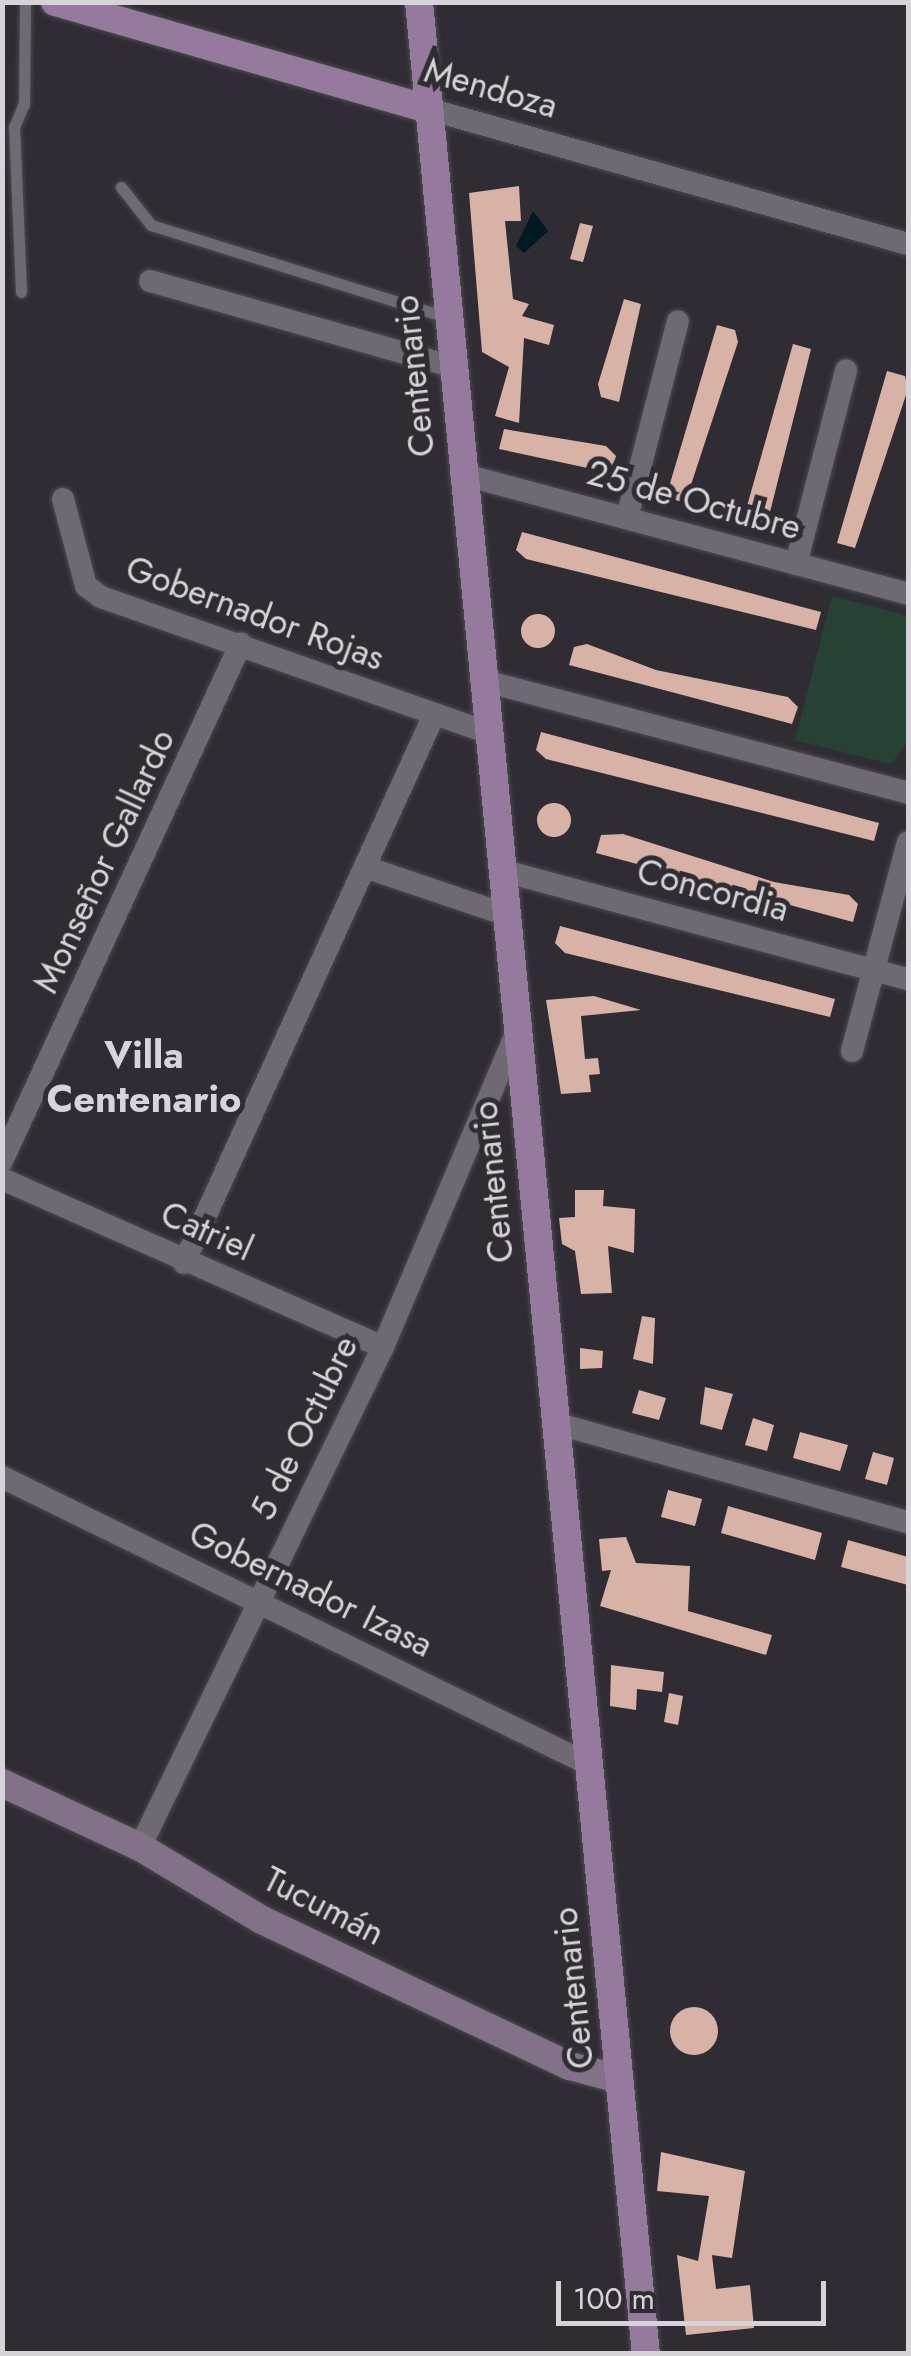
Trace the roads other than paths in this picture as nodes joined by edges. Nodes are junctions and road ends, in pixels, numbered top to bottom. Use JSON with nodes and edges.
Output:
{"nodes":[{"id":1,"x":25,"y":2,"type":"edge"},
{"id":2,"x":55,"y":2,"type":"edge"},
{"id":3,"x":419,"y":2,"type":"edge"},
{"id":4,"x":102,"y":9,"type":"edge"},
{"id":5,"x":425,"y":108,"type":"junction"},
{"id":6,"x":121,"y":187,"type":"dead end"},
{"id":7,"x":908,"y":244,"type":"edge"},
{"id":8,"x":150,"y":281,"type":"dead end"},
{"id":9,"x":20,"y":292,"type":"dead end"},
{"id":10,"x":446,"y":318,"type":"junction"},
{"id":11,"x":678,"y":321,"type":"dead end"},
{"id":12,"x":451,"y":366,"type":"junction"},
{"id":13,"x":846,"y":370,"type":"dead end"},
{"id":14,"x":461,"y":474,"type":"junction"},
{"id":15,"x":62,"y":499,"type":"dead end"},
{"id":16,"x":627,"y":518,"type":"junction"},
{"id":17,"x":796,"y":564,"type":"junction"},
{"id":18,"x":908,"y":594,"type":"edge"},
{"id":19,"x":241,"y":643,"type":"junction"},
{"id":20,"x":482,"y":680,"type":"junction"},
{"id":21,"x":434,"y":715,"type":"junction"},
{"id":22,"x":487,"y":732,"type":"junction"},
{"id":23,"x":908,"y":793,"type":"edge"},
{"id":24,"x":908,"y":842,"type":"edge"},
{"id":25,"x":365,"y":867,"type":"junction"},
{"id":26,"x":500,"y":870,"type":"junction"},
{"id":27,"x":504,"y":914,"type":"junction"},
{"id":28,"x":874,"y":970,"type":"junction"},
{"id":29,"x":908,"y":979,"type":"edge"},
{"id":30,"x":516,"y":1033,"type":"junction"},
{"id":31,"x":852,"y":1051,"type":"dead end"},
{"id":32,"x":2,"y":1161,"type":"edge"},
{"id":33,"x":2,"y":1180,"type":"edge"},
{"id":34,"x":184,"y":1263,"type":"junction"},
{"id":35,"x":382,"y":1347,"type":"junction"},
{"id":36,"x":555,"y":1423,"type":"junction"},
{"id":37,"x":2,"y":1476,"type":"edge"},
{"id":38,"x":908,"y":1522,"type":"edge"},
{"id":39,"x":259,"y":1602,"type":"junction"},
{"id":40,"x":588,"y":1764,"type":"junction"},
{"id":41,"x":2,"y":1782,"type":"edge"},
{"id":42,"x":140,"y":1847,"type":"junction"},
{"id":43,"x":620,"y":2079,"type":"junction"},
{"id":44,"x":646,"y":2354,"type":"edge"}],
"edges":[{"from":1,"to":9,"type":"lane"},
{"from":2,"to":4,"type":"main road","name":"Mendoza"},
{"from":3,"to":5,"type":"main road","name":"Centenario"},
{"from":4,"to":5,"type":"main road","name":"Mendoza"},
{"from":5,"to":7,"type":"street","name":"Mendoza"},
{"from":5,"to":10,"type":"main road","name":"Centenario"},
{"from":6,"to":10,"type":"lane"},
{"from":8,"to":12,"type":"street"},
{"from":10,"to":12,"type":"main road","name":"Centenario"},
{"from":11,"to":16,"type":"street"},
{"from":12,"to":14,"type":"main road","name":"Centenario"},
{"from":13,"to":17,"type":"street"},
{"from":14,"to":16,"type":"street","name":"25 de Octubre"},
{"from":14,"to":20,"type":"main road","name":"Centenario"},
{"from":15,"to":19,"type":"street","name":"Gobernador Rojas"},
{"from":16,"to":17,"type":"street","name":"25 de Octubre"},
{"from":17,"to":18,"type":"street","name":"25 de Octubre"},
{"from":19,"to":21,"type":"street","name":"Gobernador Rojas"},
{"from":19,"to":32,"type":"street","name":"Monseñor Gallardo"},
{"from":20,"to":22,"type":"main road","name":"Centenario"},
{"from":20,"to":23,"type":"street"},
{"from":21,"to":22,"type":"street","name":"Gobernador Rojas"},
{"from":21,"to":25,"type":"street"},
{"from":22,"to":26,"type":"main road","name":"Centenario"},
{"from":24,"to":28,"type":"street"},
{"from":25,"to":27,"type":"street"},
{"from":25,"to":34,"type":"street"},
{"from":26,"to":27,"type":"main road","name":"Centenario"},
{"from":26,"to":28,"type":"street","name":"Concordia"},
{"from":27,"to":30,"type":"main road","name":"Centenario"},
{"from":28,"to":29,"type":"street","name":"Concordia"},
{"from":28,"to":31,"type":"street"},
{"from":30,"to":35,"type":"street","name":"5 de Octubre"},
{"from":30,"to":36,"type":"main road","name":"Centenario"},
{"from":33,"to":34,"type":"street","name":"Catriel"},
{"from":34,"to":35,"type":"street","name":"Catriel"},
{"from":35,"to":39,"type":"street","name":"5 de Octubre"},
{"from":36,"to":38,"type":"street"},
{"from":36,"to":40,"type":"main road","name":"Centenario"},
{"from":37,"to":39,"type":"street","name":"Gobernador Izasa"},
{"from":39,"to":40,"type":"street","name":"Gobernador Izasa"},
{"from":39,"to":42,"type":"street","name":"5 de Octubre"},
{"from":40,"to":43,"type":"main road","name":"Centenario"},
{"from":41,"to":42,"type":"main road","name":"Tucumán"},
{"from":42,"to":43,"type":"main road","name":"Tucumán"},
{"from":43,"to":44,"type":"main road","name":"Centenario"}]}
